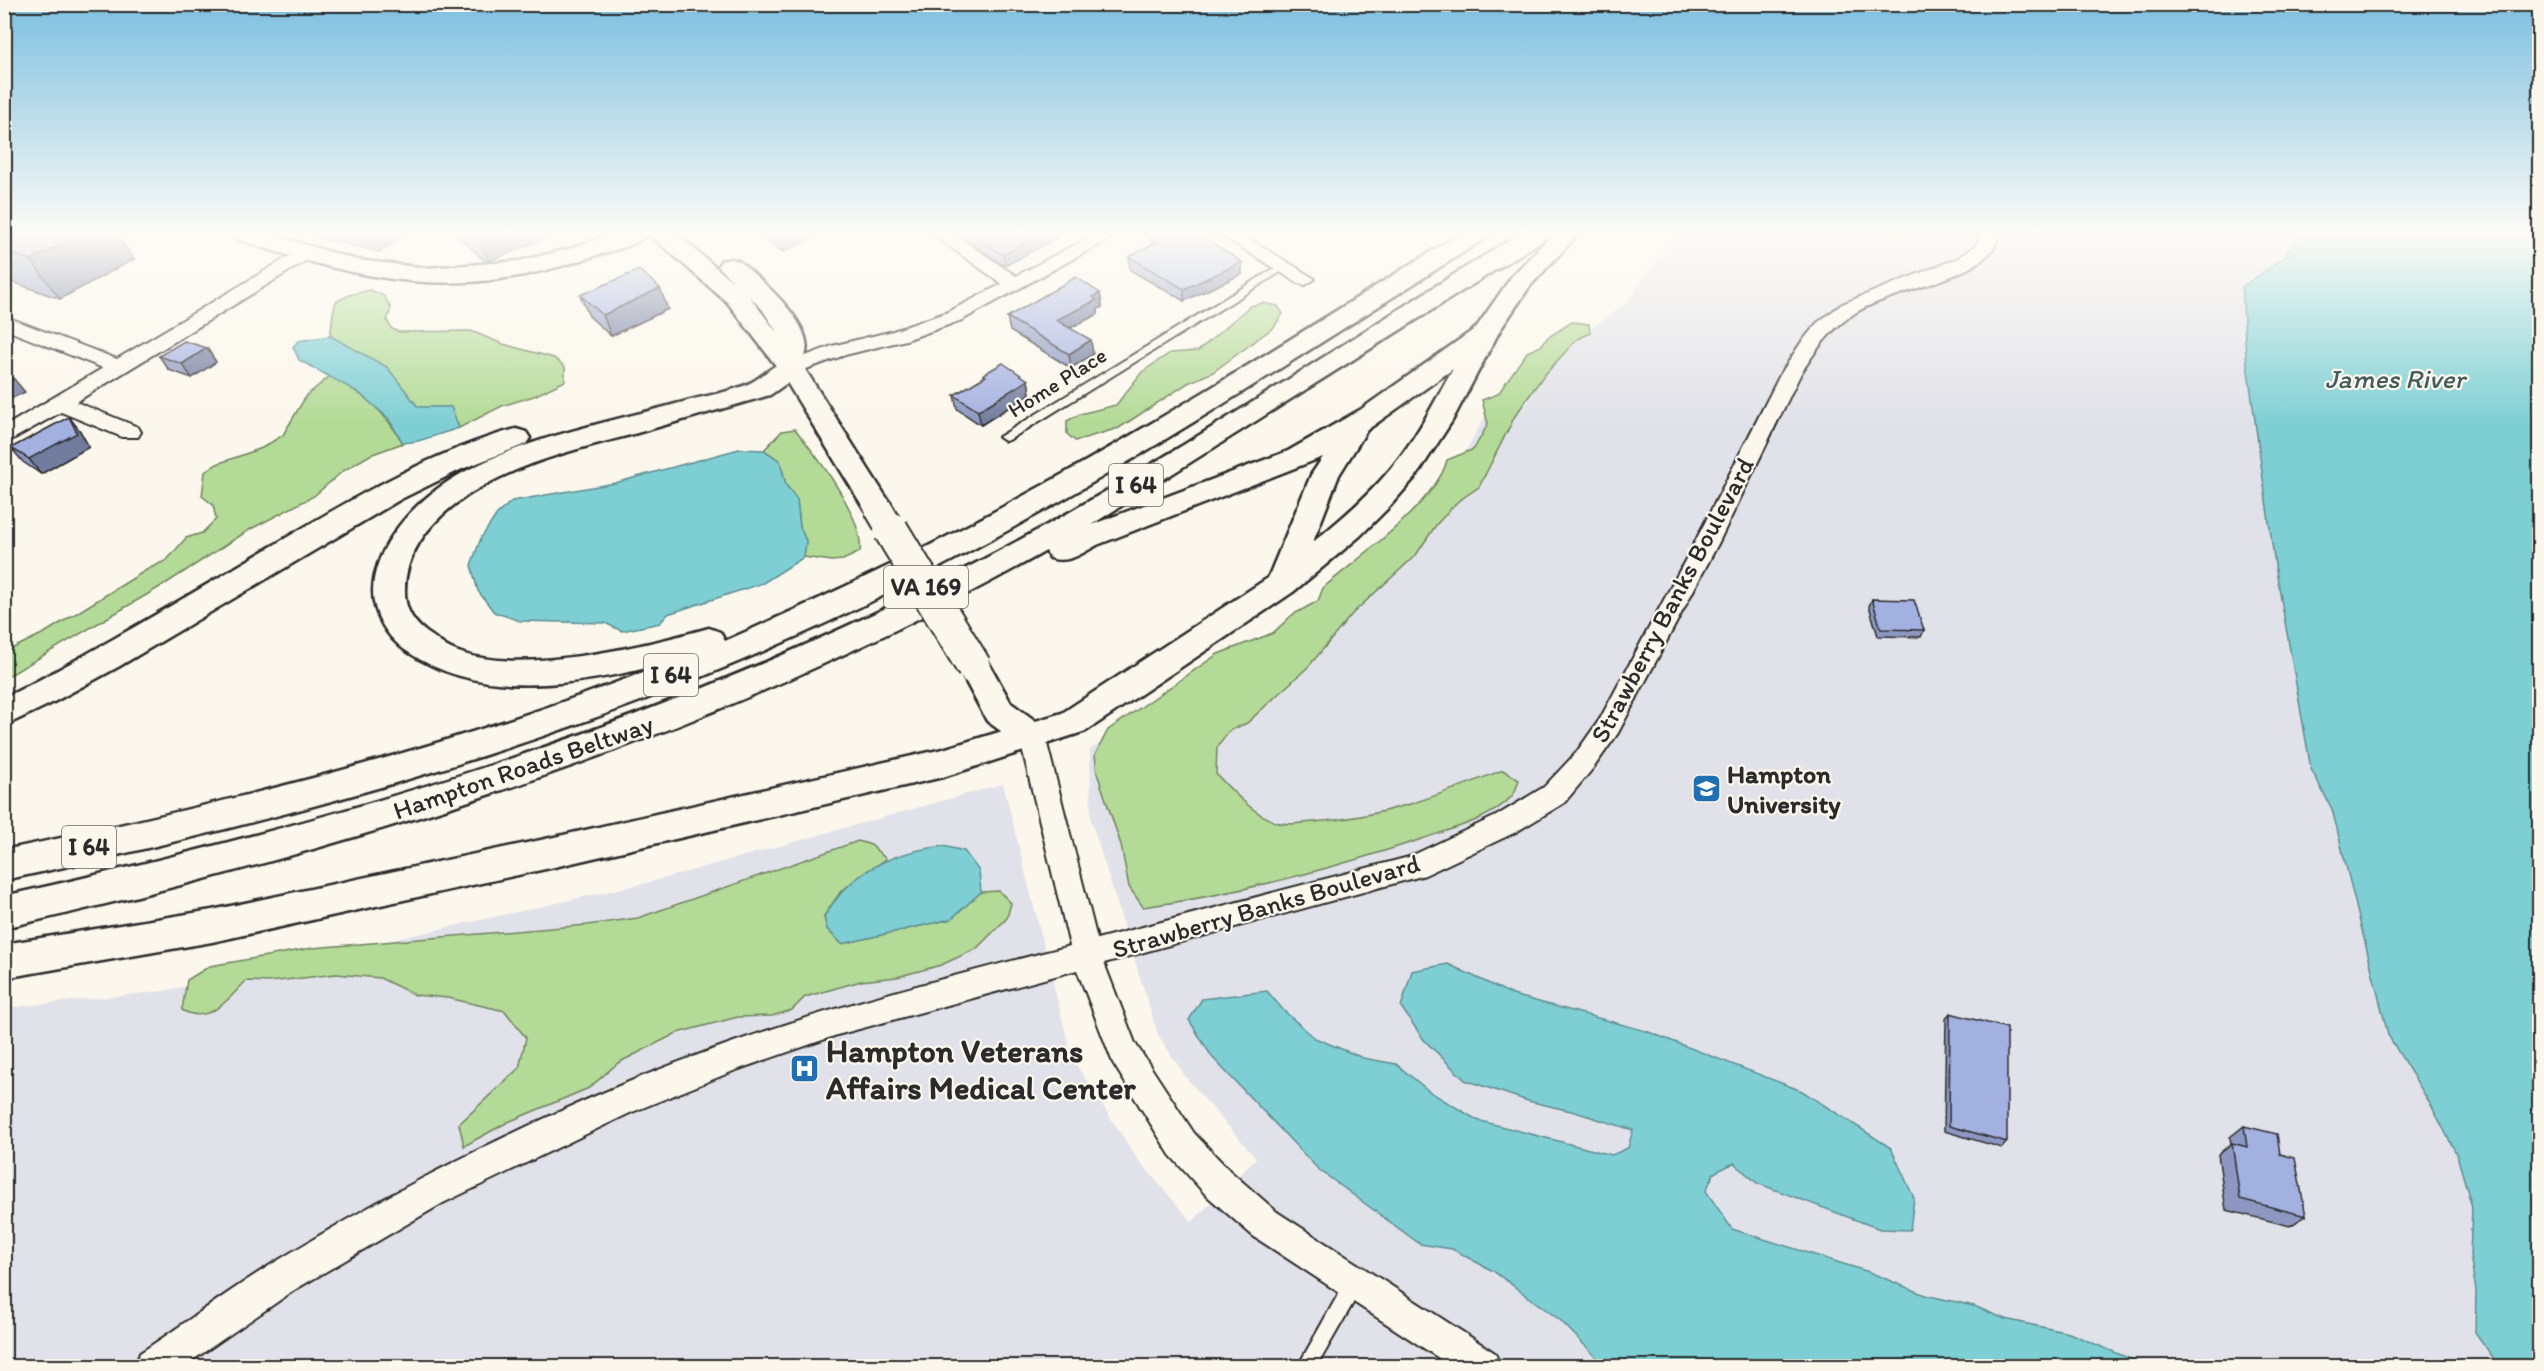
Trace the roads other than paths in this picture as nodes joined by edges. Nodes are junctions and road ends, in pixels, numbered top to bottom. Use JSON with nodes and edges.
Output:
{"nodes":[{"id":1,"x":233,"y":297,"type":"edge"},
{"id":2,"x":736,"y":297,"type":"edge"},
{"id":3,"x":765,"y":297,"type":"edge"},
{"id":4,"x":989,"y":297,"type":"edge"},
{"id":5,"x":1233,"y":297,"type":"edge"},
{"id":6,"x":1374,"y":297,"type":"edge"},
{"id":7,"x":1436,"y":297,"type":"edge"},
{"id":8,"x":1510,"y":297,"type":"edge"},
{"id":9,"x":1877,"y":297,"type":"edge"},
{"id":10,"x":4,"y":322,"type":"edge"},
{"id":11,"x":1487,"y":330,"type":"junction"},
{"id":12,"x":117,"y":366,"type":"junction"},
{"id":13,"x":791,"y":368,"type":"junction"},
{"id":14,"x":59,"y":403,"type":"junction"},
{"id":15,"x":1358,"y":425,"type":"junction"},
{"id":16,"x":129,"y":432,"type":"dead end"},
{"id":17,"x":4,"y":437,"type":"edge"},
{"id":18,"x":1005,"y":437,"type":"dead end"},
{"id":19,"x":1138,"y":443,"type":"junction"},
{"id":20,"x":1282,"y":584,"type":"junction"},
{"id":21,"x":713,"y":698,"type":"junction"},
{"id":22,"x":4,"y":712,"type":"edge"},
{"id":23,"x":1032,"y":736,"type":"junction"},
{"id":24,"x":4,"y":865,"type":"edge"},
{"id":25,"x":4,"y":912,"type":"edge"},
{"id":26,"x":1087,"y":956,"type":"junction"},
{"id":27,"x":4,"y":961,"type":"edge"},
{"id":28,"x":1355,"y":1284,"type":"junction"},
{"id":29,"x":153,"y":1366,"type":"edge"},
{"id":30,"x":1307,"y":1366,"type":"edge"},
{"id":31,"x":1482,"y":1366,"type":"edge"}],
"edges":[{"from":1,"to":12,"type":"street"},
{"from":2,"to":13,"type":"main road","number":"VA 169"},
{"from":3,"to":13,"type":"main road"},
{"from":4,"to":13,"type":"street"},
{"from":5,"to":18,"type":"lane","name":"Home Place"},
{"from":6,"to":19,"type":"main road","name":"Hampton Roads Beltway","number":"I 64"},
{"from":7,"to":21,"type":"main road","name":"Hampton Roads Beltway","number":"I 64"},
{"from":8,"to":11,"type":"main road"},
{"from":9,"to":26,"type":"street","name":"Strawberry Banks Boulevard"},
{"from":10,"to":12,"type":"street"},
{"from":11,"to":15,"type":"main road"},
{"from":11,"to":20,"type":"main road"},
{"from":12,"to":14,"type":"street"},
{"from":13,"to":19,"type":"main road"},
{"from":13,"to":22,"type":"main road"},
{"from":13,"to":23,"type":"main road","number":"VA 169","bridge":true},
{"from":14,"to":16,"type":"street"},
{"from":14,"to":17,"type":"street"},
{"from":15,"to":20,"type":"main road"},
{"from":15,"to":21,"type":"main road"},
{"from":19,"to":24,"type":"main road","name":"Hampton Roads Beltway","number":"I 64"},
{"from":20,"to":23,"type":"main road"},
{"from":21,"to":25,"type":"main road","name":"Hampton Roads Beltway","number":"I 64"},
{"from":23,"to":26,"type":"street"},
{"from":23,"to":27,"type":"main road"},
{"from":26,"to":28,"type":"street"},
{"from":26,"to":29,"type":"street","name":"Strawberry Banks Boulevard"},
{"from":28,"to":30,"type":"lane"},
{"from":28,"to":31,"type":"street"}]}
